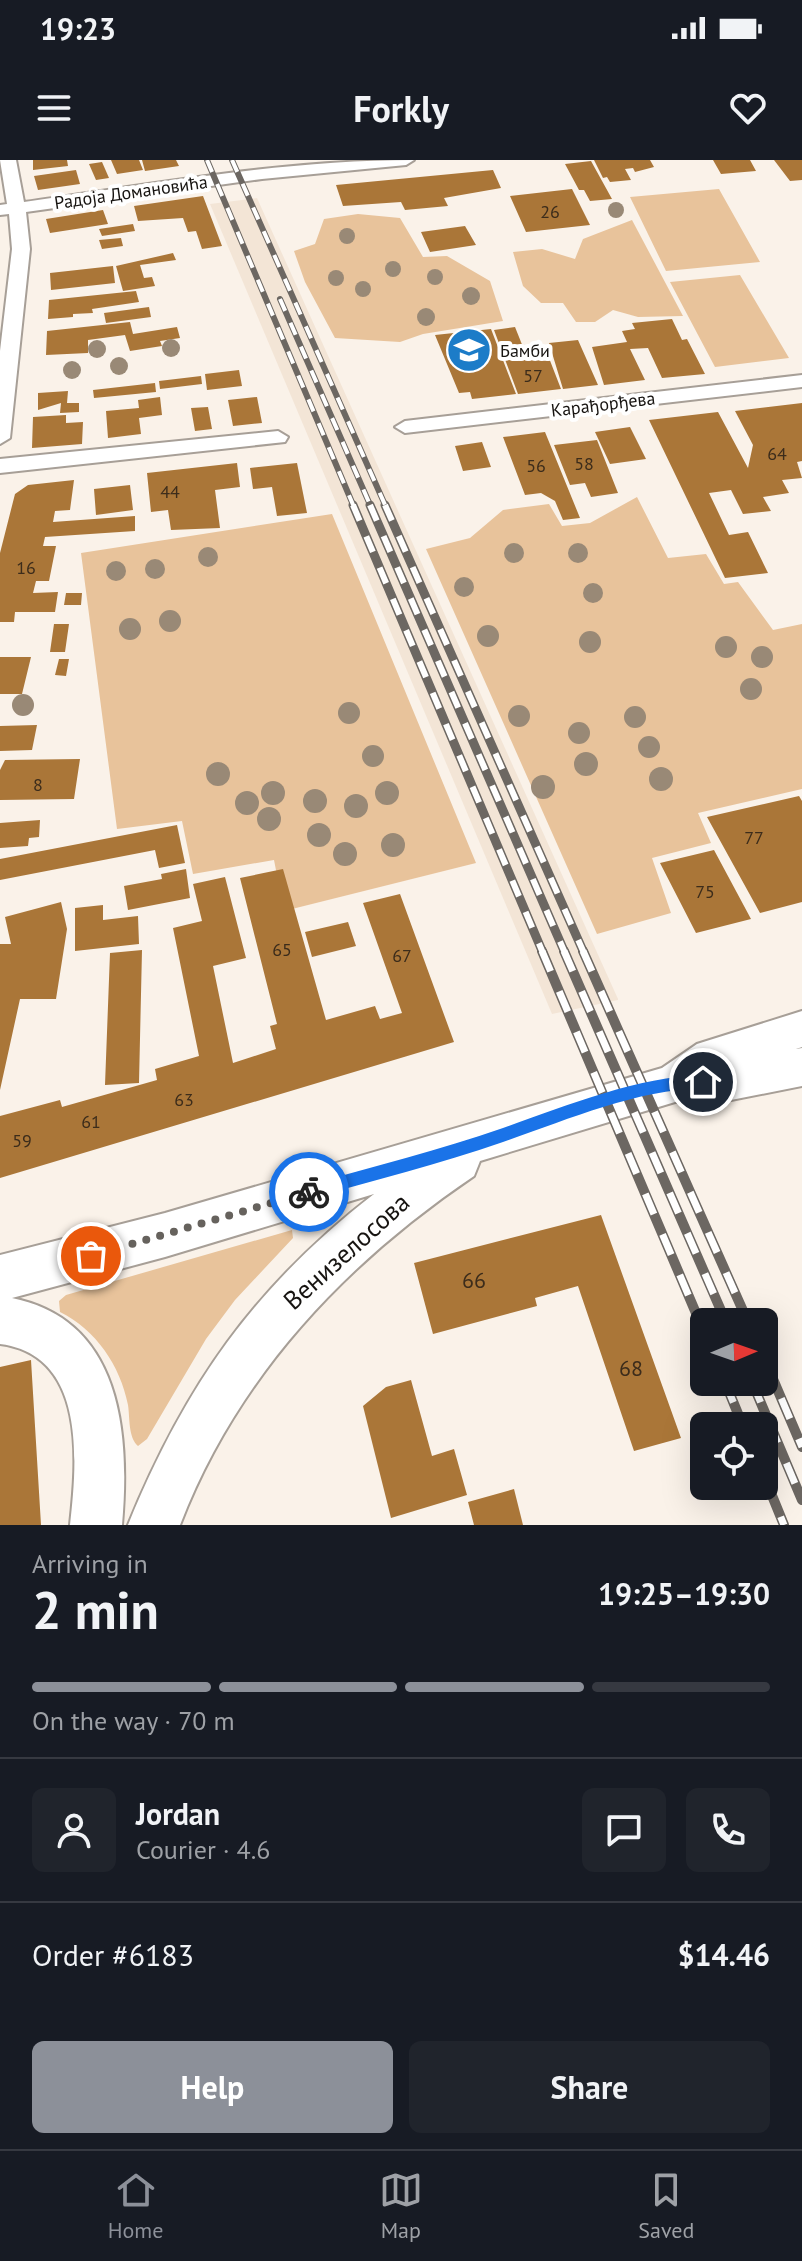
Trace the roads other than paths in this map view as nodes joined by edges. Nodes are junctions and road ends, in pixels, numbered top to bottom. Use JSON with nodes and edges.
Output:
{"nodes":[{"id":1,"x":8,"y":160,"type":"edge"},
{"id":2,"x":406,"y":160,"type":"edge"},
{"id":3,"x":8,"y":209,"type":"edge"},
{"id":4,"x":802,"y":381,"type":"edge"},
{"id":5,"x":405,"y":427,"type":"dead end"},
{"id":6,"x":278,"y":437,"type":"dead end"},
{"id":7,"x":0,"y":438,"type":"edge"},
{"id":8,"x":0,"y":466,"type":"edge"},
{"id":9,"x":802,"y":1029,"type":"edge"},
{"id":10,"x":802,"y":1067,"type":"edge"},
{"id":11,"x":675,"y":1083,"type":"junction"},
{"id":12,"x":502,"y":1135,"type":"junction"},
{"id":13,"x":0,"y":1278,"type":"edge"},
{"id":14,"x":0,"y":1320,"type":"edge"},
{"id":15,"x":96,"y":1525,"type":"edge"},
{"id":16,"x":154,"y":1525,"type":"edge"}],
"edges":[{"from":1,"to":3,"type":"street"},
{"from":2,"to":3,"type":"street","name":"Радоја Домановића"},
{"from":3,"to":7,"type":"street"},
{"from":4,"to":5,"type":"street","name":"Карађорђева"},
{"from":6,"to":8,"type":"street"},
{"from":9,"to":11,"type":"main road"},
{"from":10,"to":11,"type":"main road"},
{"from":11,"to":12,"type":"main road"},
{"from":12,"to":13,"type":"main road"},
{"from":12,"to":16,"type":"main road","name":"Венизелосова"},
{"from":14,"to":15,"type":"main road"}]}
